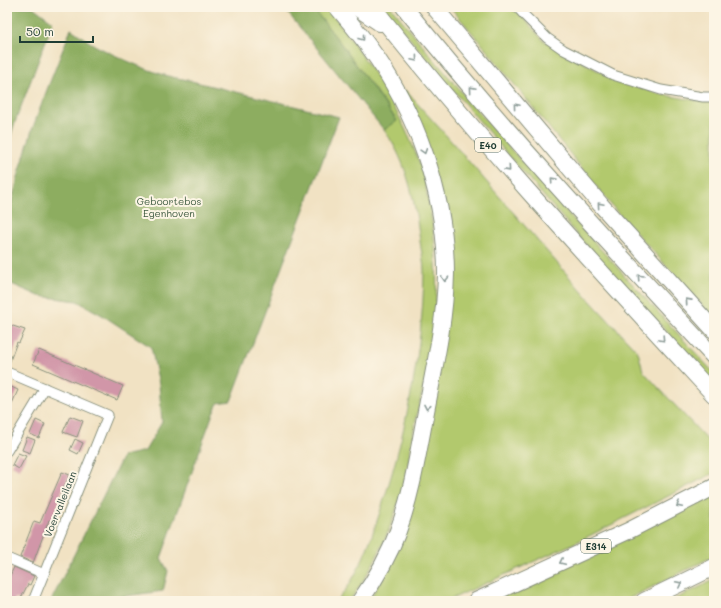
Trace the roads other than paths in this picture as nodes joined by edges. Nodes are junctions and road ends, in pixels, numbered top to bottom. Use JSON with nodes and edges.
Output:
{"nodes":[{"id":1,"x":338,"y":7,"type":"edge"},
{"id":2,"x":356,"y":7,"type":"edge"},
{"id":3,"x":372,"y":7,"type":"edge"},
{"id":4,"x":404,"y":7,"type":"edge"},
{"id":5,"x":434,"y":7,"type":"edge"},
{"id":6,"x":517,"y":7,"type":"edge"},
{"id":7,"x":390,"y":29,"type":"junction"},
{"id":8,"x":714,"y":98,"type":"edge"},
{"id":9,"x":714,"y":330,"type":"edge"},
{"id":10,"x":714,"y":357,"type":"edge"},
{"id":11,"x":7,"y":372,"type":"edge"},
{"id":12,"x":45,"y":388,"type":"junction"},
{"id":13,"x":714,"y":395,"type":"edge"},
{"id":14,"x":7,"y":451,"type":"edge"},
{"id":15,"x":714,"y":488,"type":"edge"},
{"id":16,"x":7,"y":558,"type":"edge"},
{"id":17,"x":714,"y":567,"type":"edge"},
{"id":18,"x":44,"y":574,"type":"junction"},
{"id":19,"x":32,"y":601,"type":"edge"},
{"id":20,"x":360,"y":601,"type":"edge"},
{"id":21,"x":476,"y":601,"type":"edge"},
{"id":22,"x":644,"y":601,"type":"edge"}],
"edges":[{"from":1,"to":20,"type":"highway","one_way":true},
{"from":2,"to":7,"type":"highway"},
{"from":3,"to":7,"type":"highway","number":"E40"},
{"from":10,"to":4,"type":"highway","number":"E40","one_way":true},
{"from":9,"to":5,"type":"highway","one_way":true},
{"from":6,"to":8,"type":"street"},
{"from":7,"to":13,"type":"highway","number":"E40","one_way":true},
{"from":11,"to":12,"type":"street"},
{"from":12,"to":14,"type":"street"},
{"from":12,"to":18,"type":"street","name":"Voervalleilaan"},
{"from":15,"to":21,"type":"highway","number":"E314","one_way":true},
{"from":16,"to":18,"type":"street"},
{"from":22,"to":17,"type":"highway","one_way":true},
{"from":18,"to":19,"type":"street","name":"Voervalleilaan"}]}
